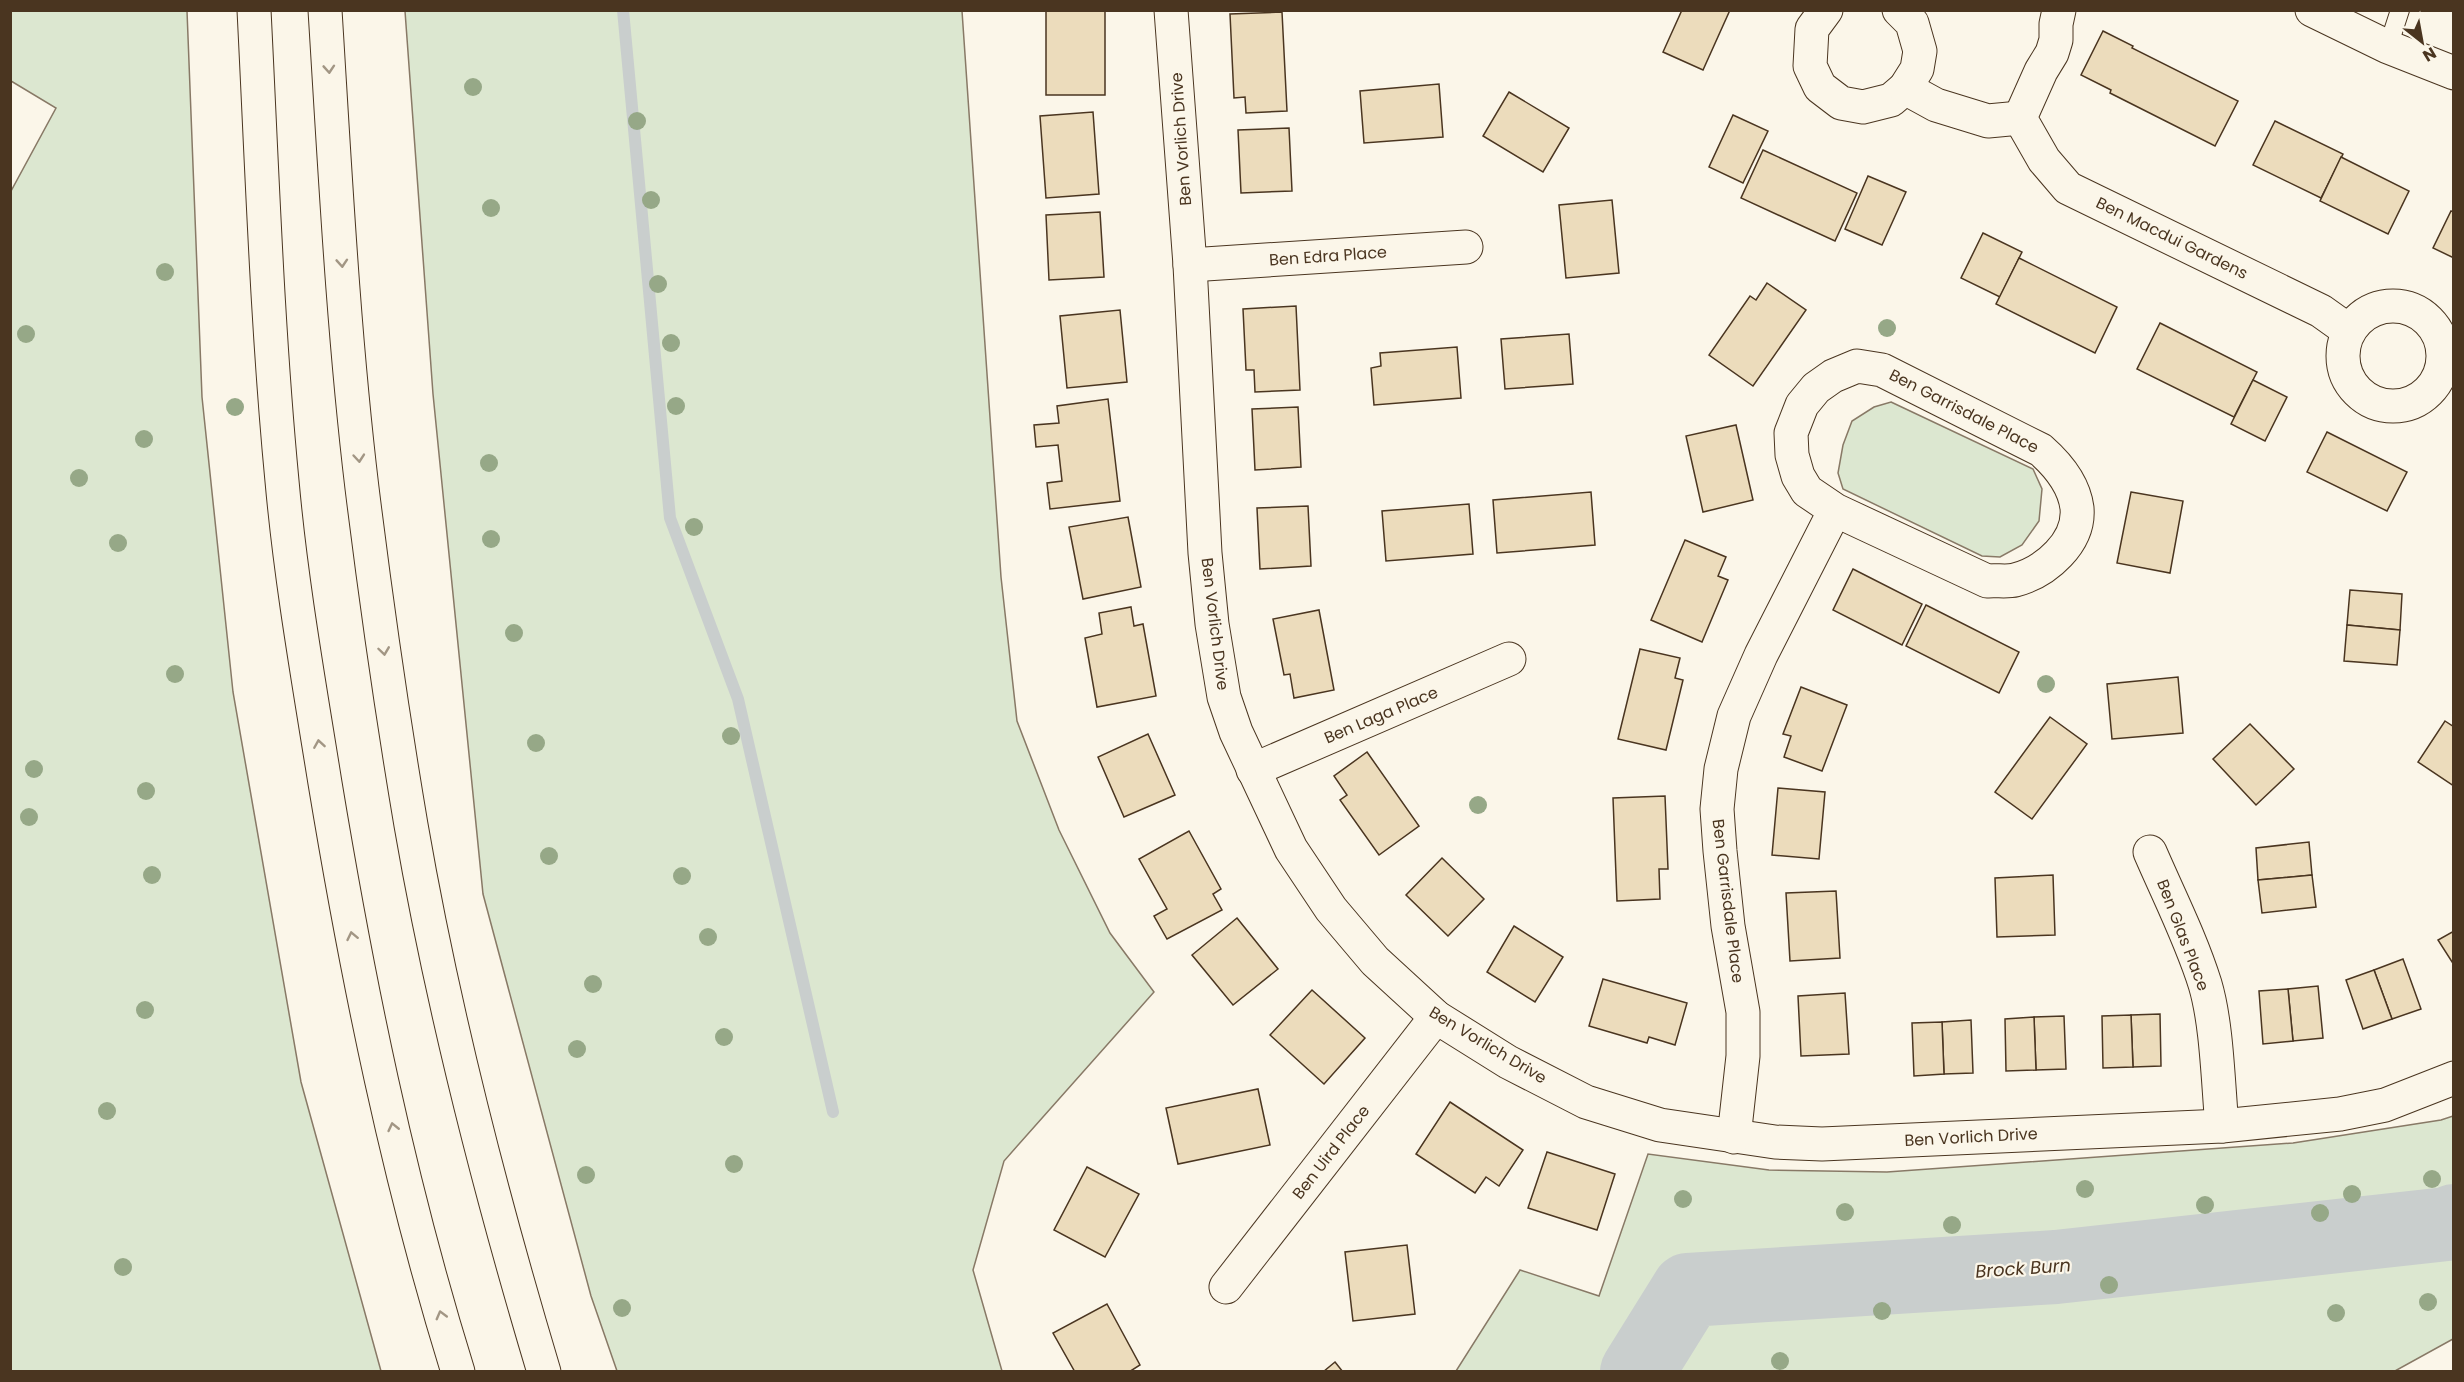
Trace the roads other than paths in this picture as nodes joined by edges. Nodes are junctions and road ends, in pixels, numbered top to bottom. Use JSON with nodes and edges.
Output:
{"nodes":[{"id":1,"x":254,"y":10,"type":"edge"},
{"id":2,"x":325,"y":10,"type":"edge"},
{"id":3,"x":1171,"y":10,"type":"edge"},
{"id":4,"x":1826,"y":10,"type":"edge"},
{"id":5,"x":1899,"y":10,"type":"edge"},
{"id":6,"x":2059,"y":10,"type":"edge"},
{"id":7,"x":2312,"y":10,"type":"edge"},
{"id":8,"x":2400,"y":10,"type":"edge"},
{"id":9,"x":2388,"y":47,"type":"junction"},
{"id":10,"x":2454,"y":73,"type":"edge"},
{"id":11,"x":1905,"y":88,"type":"junction"},
{"id":12,"x":2020,"y":118,"type":"junction"},
{"id":13,"x":1466,"y":247,"type":"dead end"},
{"id":14,"x":1190,"y":265,"type":"junction"},
{"id":15,"x":2349,"y":332,"type":"dead end"},
{"id":16,"x":1835,"y":510,"type":"junction"},
{"id":17,"x":1509,"y":659,"type":"dead end"},
{"id":18,"x":1253,"y":770,"type":"junction"},
{"id":19,"x":2150,"y":852,"type":"dead end"},
{"id":20,"x":1436,"y":1017,"type":"junction"},
{"id":21,"x":2454,"y":1078,"type":"edge"},
{"id":22,"x":2222,"y":1126,"type":"junction"},
{"id":23,"x":1734,"y":1137,"type":"junction"},
{"id":24,"x":1226,"y":1287,"type":"dead end"},
{"id":25,"x":458,"y":1371,"type":"edge"},
{"id":26,"x":544,"y":1371,"type":"edge"}],
"edges":[{"from":25,"to":1,"type":"main road","one_way":true},
{"from":2,"to":26,"type":"main road","one_way":true},
{"from":3,"to":14,"type":"main road","name":"Ben Vorlich Drive"},
{"from":4,"to":11,"type":"main road"},
{"from":5,"to":11,"type":"main road"},
{"from":6,"to":12,"type":"main road"},
{"from":7,"to":9,"type":"main road"},
{"from":8,"to":9,"type":"lane"},
{"from":9,"to":10,"type":"main road"},
{"from":11,"to":12,"type":"main road"},
{"from":12,"to":15,"type":"main road","name":"Ben Macdui Gardens"},
{"from":13,"to":14,"type":"main road","name":"Ben Edra Place"},
{"from":14,"to":18,"type":"main road","name":"Ben Vorlich Drive"},
{"from":16,"to":16,"type":"main road","name":"Ben Garrisdale Place"},
{"from":16,"to":23,"type":"main road","name":"Ben Garrisdale Place"},
{"from":17,"to":18,"type":"main road","name":"Ben Laga Place"},
{"from":18,"to":20,"type":"main road","name":"Ben Vorlich Drive"},
{"from":19,"to":22,"type":"main road","name":"Ben Glas Place"},
{"from":20,"to":23,"type":"main road","name":"Ben Vorlich Drive"},
{"from":20,"to":24,"type":"main road","name":"Ben Uird Place"},
{"from":21,"to":22,"type":"main road","name":"Ben Vorlich Drive"},
{"from":22,"to":23,"type":"main road","name":"Ben Vorlich Drive"}]}
